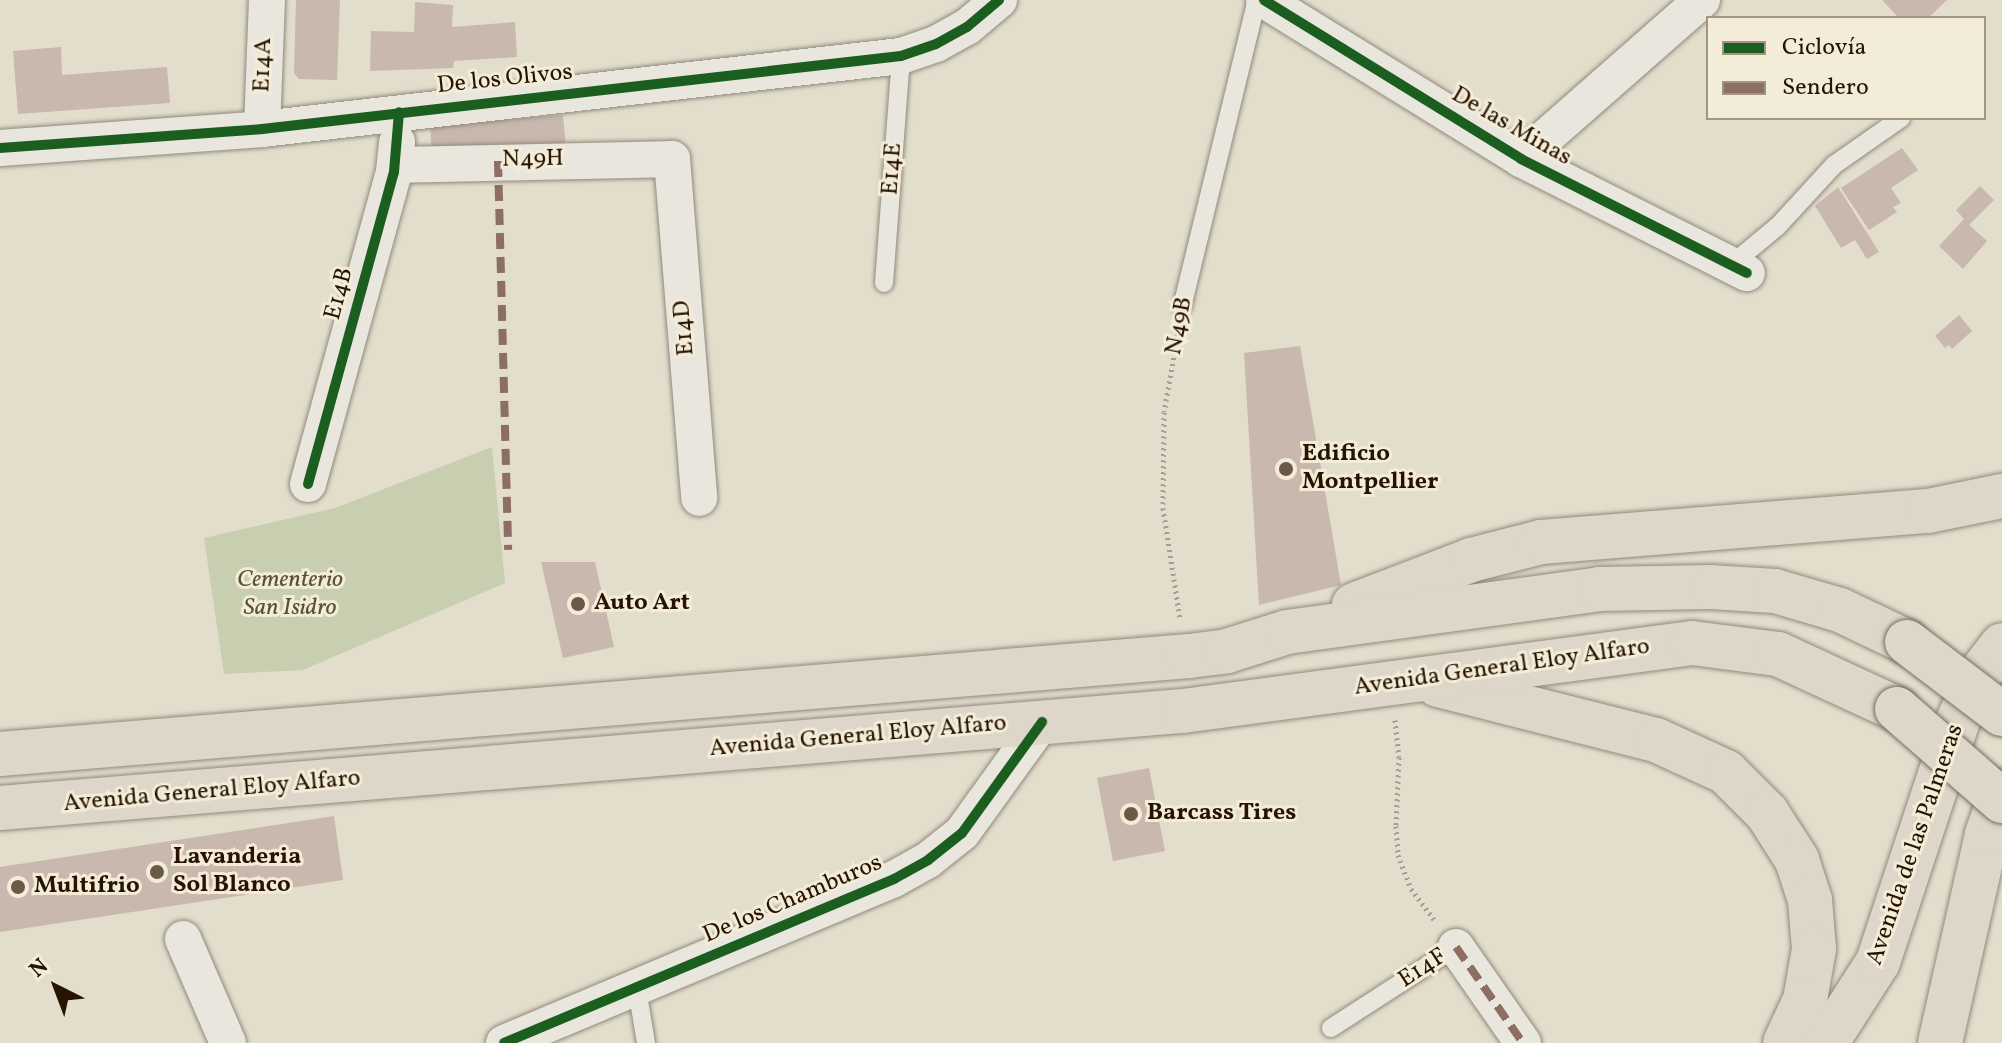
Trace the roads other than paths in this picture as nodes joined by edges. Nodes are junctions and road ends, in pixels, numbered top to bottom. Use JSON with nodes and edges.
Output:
{"nodes":[{"id":1,"x":267,"y":0,"type":"edge"},
{"id":2,"x":999,"y":0,"type":"edge"},
{"id":3,"x":1257,"y":0,"type":"edge"},
{"id":4,"x":1264,"y":0,"type":"edge"},
{"id":5,"x":1702,"y":0,"type":"edge"},
{"id":6,"x":901,"y":56,"type":"junction"},
{"id":7,"x":399,"y":112,"type":"junction"},
{"id":8,"x":1898,"y":120,"type":"edge"},
{"id":9,"x":262,"y":129,"type":"junction"},
{"id":10,"x":0,"y":148,"type":"edge"},
{"id":11,"x":672,"y":159,"type":"joint"},
{"id":12,"x":1521,"y":159,"type":"junction"},
{"id":13,"x":395,"y":165,"type":"junction"},
{"id":14,"x":1739,"y":269,"type":"joint"},
{"id":15,"x":884,"y":283,"type":"dead end"},
{"id":16,"x":1182,"y":307,"type":"road end"},
{"id":17,"x":308,"y":484,"type":"dead end"},
{"id":18,"x":2002,"y":496,"type":"edge"},
{"id":19,"x":699,"y":498,"type":"dead end"},
{"id":20,"x":1287,"y":632,"type":"junction"},
{"id":21,"x":2002,"y":645,"type":"edge"},
{"id":22,"x":1402,"y":681,"type":"junction"},
{"id":23,"x":2002,"y":714,"type":"edge"},
{"id":24,"x":1042,"y":722,"type":"junction"},
{"id":25,"x":8,"y":754,"type":"edge"},
{"id":26,"x":2002,"y":792,"type":"edge"},
{"id":27,"x":2002,"y":801,"type":"edge"},
{"id":28,"x":17,"y":808,"type":"edge"},
{"id":29,"x":183,"y":939,"type":"dead end"},
{"id":30,"x":1456,"y":947,"type":"joint"},
{"id":31,"x":637,"y":989,"type":"junction"},
{"id":32,"x":1331,"y":1028,"type":"dead end"},
{"id":33,"x":228,"y":1043,"type":"edge"},
{"id":34,"x":504,"y":1043,"type":"edge"},
{"id":35,"x":646,"y":1043,"type":"edge"},
{"id":36,"x":1523,"y":1043,"type":"edge"},
{"id":37,"x":1785,"y":1043,"type":"edge"},
{"id":38,"x":1826,"y":1043,"type":"edge"},
{"id":39,"x":1940,"y":1043,"type":"edge"}],
"edges":[{"from":1,"to":9,"type":"street","name":"E14A"},
{"from":2,"to":6,"type":"street","name":"De los Olivos"},
{"from":3,"to":16,"type":"lane","name":"N49B"},
{"from":4,"to":12,"type":"street","name":"De las Minas"},
{"from":5,"to":12,"type":"street"},
{"from":6,"to":7,"type":"street","name":"De los Olivos"},
{"from":6,"to":15,"type":"lane","name":"E14E"},
{"from":7,"to":9,"type":"street","name":"De los Olivos"},
{"from":7,"to":13,"type":"street","name":"E14B"},
{"from":8,"to":14,"type":"lane"},
{"from":9,"to":10,"type":"street","name":"De los Olivos"},
{"from":11,"to":13,"type":"street","name":"N49H"},
{"from":11,"to":19,"type":"street","name":"E14D"},
{"from":12,"to":14,"type":"street","name":"De las Minas"},
{"from":13,"to":17,"type":"street","name":"E14B"},
{"from":18,"to":20,"type":"main road"},
{"from":20,"to":23,"type":"main road","bridge":true},
{"from":20,"to":25,"type":"main road"},
{"from":21,"to":38,"type":"main road","name":"Avenida de las Palmeras"},
{"from":22,"to":24,"type":"main road","name":"Avenida General Eloy Alfaro"},
{"from":22,"to":27,"type":"main road","name":"Avenida General Eloy Alfaro","bridge":true},
{"from":22,"to":37,"type":"main road"},
{"from":24,"to":28,"type":"main road","name":"Avenida General Eloy Alfaro"},
{"from":24,"to":31,"type":"street","name":"De los Chamburos"},
{"from":26,"to":39,"type":"main road"},
{"from":29,"to":33,"type":"street"},
{"from":30,"to":32,"type":"lane","name":"E14F"},
{"from":30,"to":36,"type":"street","name":"E14F"},
{"from":31,"to":34,"type":"street","name":"De los Chamburos"},
{"from":31,"to":35,"type":"lane"}]}
